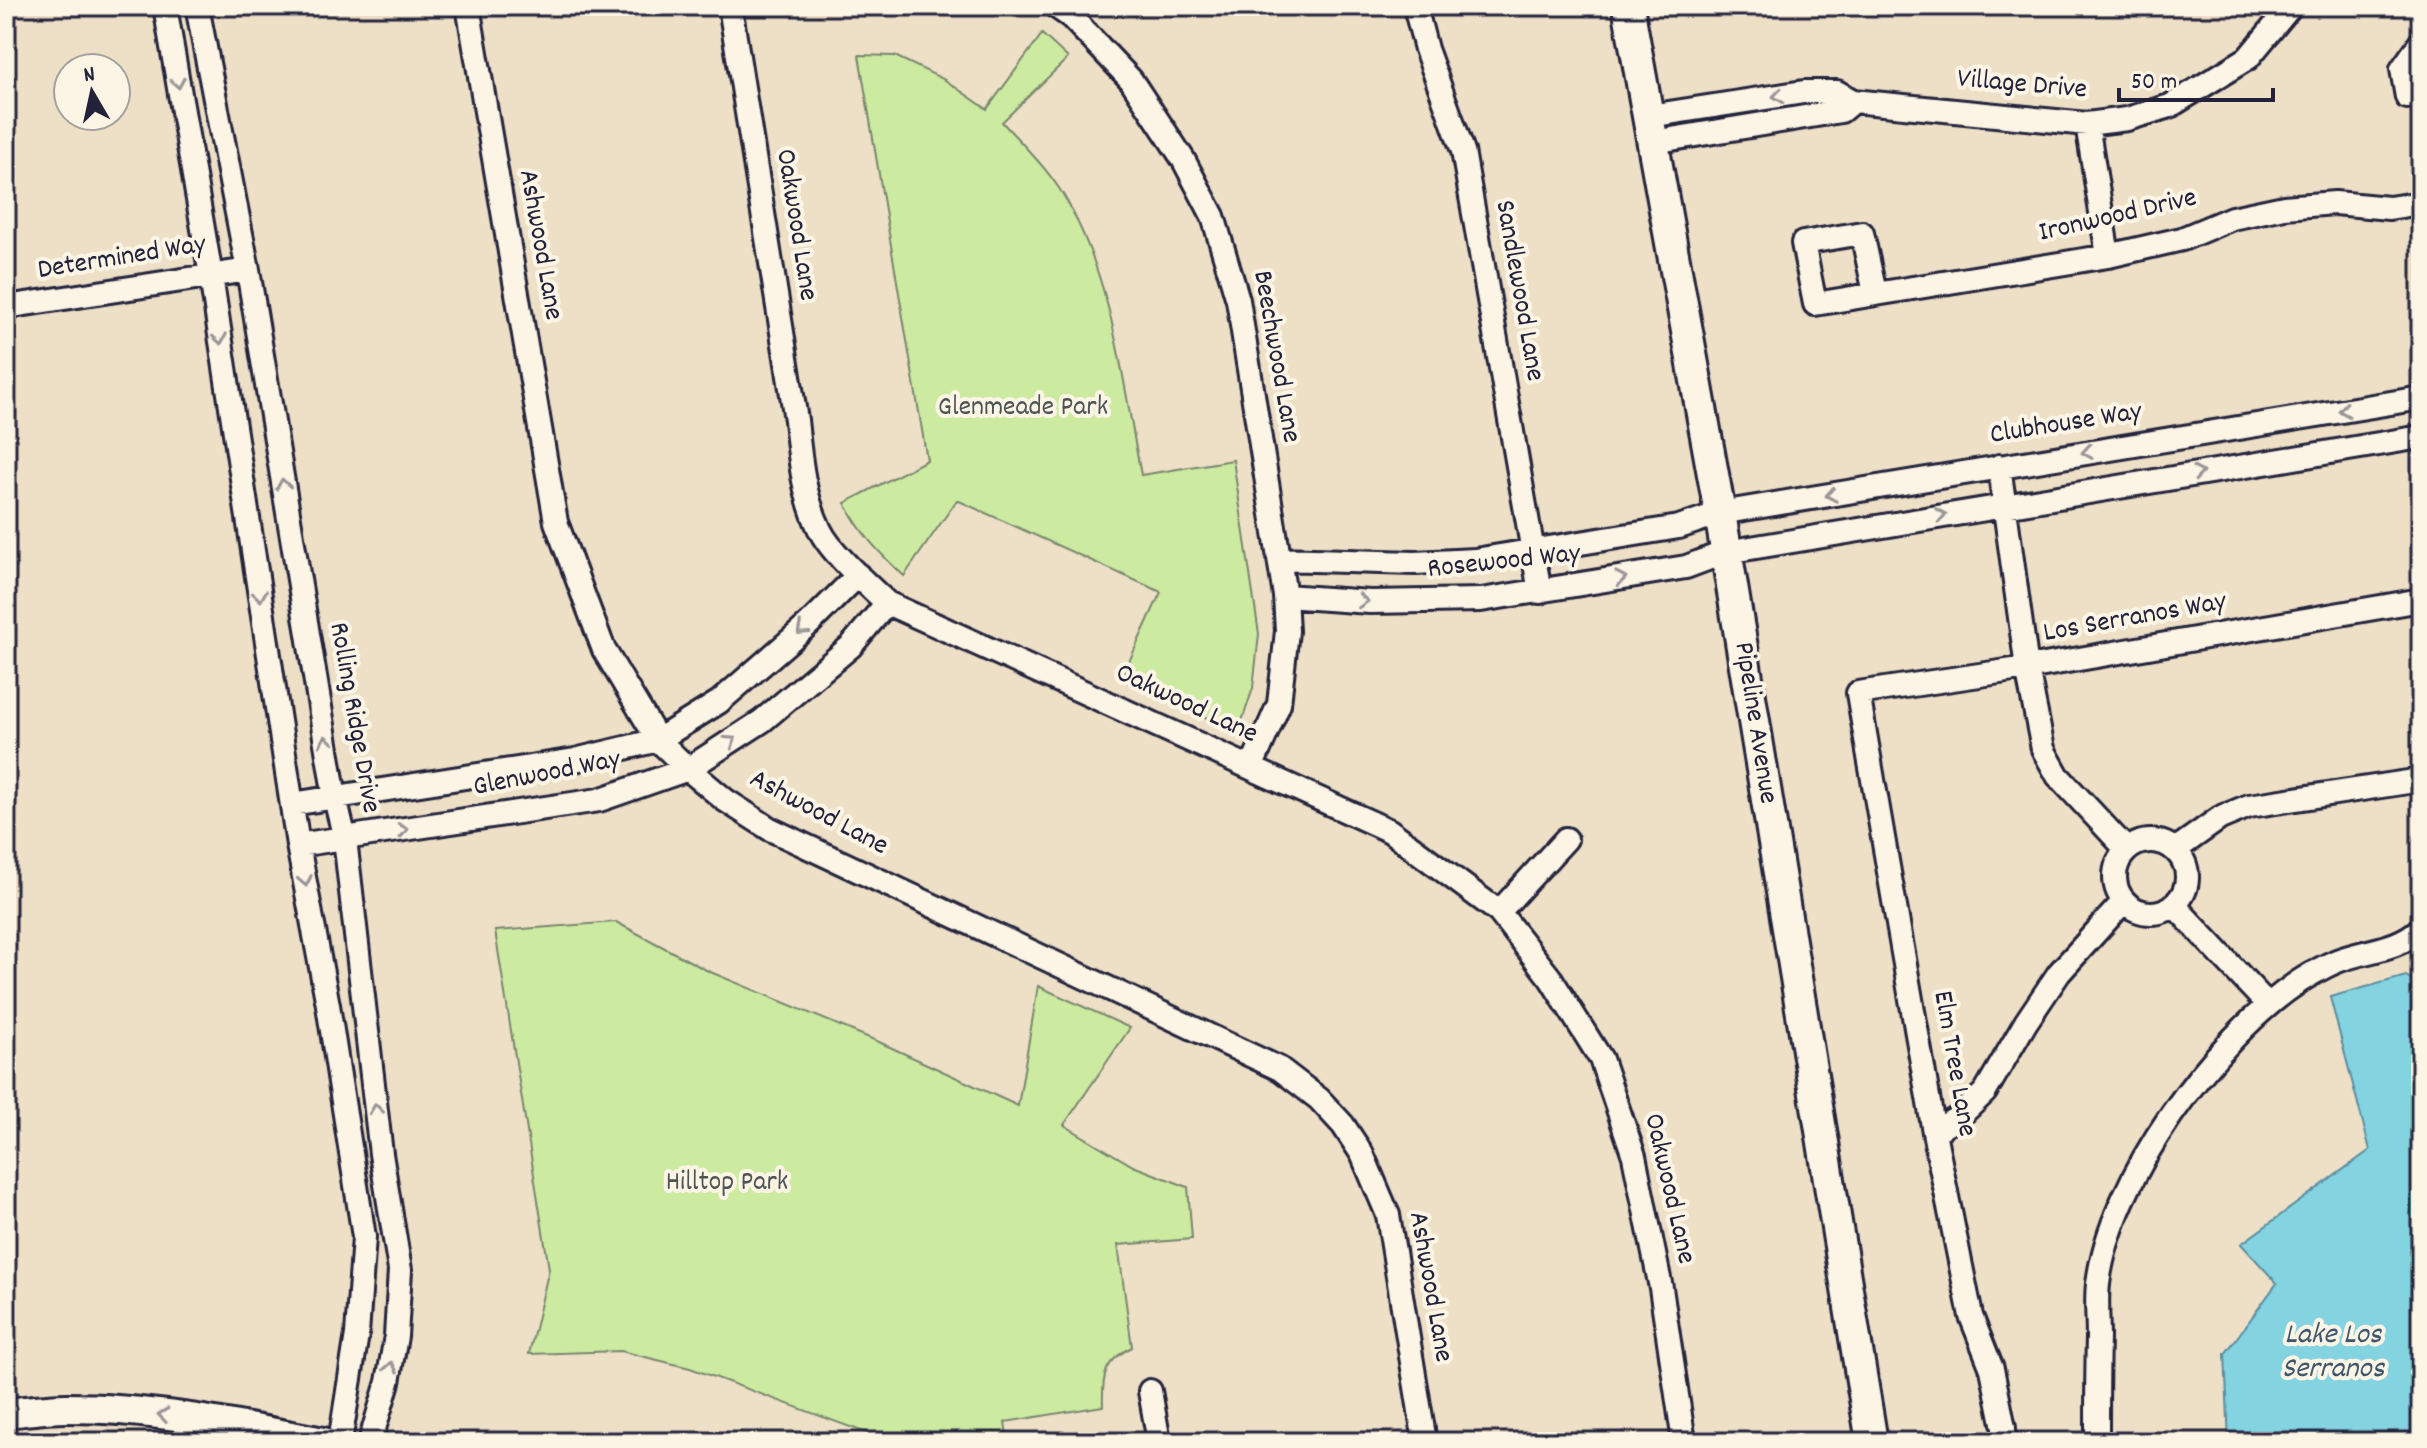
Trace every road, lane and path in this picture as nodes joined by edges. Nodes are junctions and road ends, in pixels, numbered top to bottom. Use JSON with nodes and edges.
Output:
{"nodes":[{"id":1,"x":165,"y":6,"type":"edge"},
{"id":2,"x":197,"y":6,"type":"edge"},
{"id":3,"x":468,"y":6,"type":"edge"},
{"id":4,"x":730,"y":6,"type":"edge"},
{"id":5,"x":1415,"y":6,"type":"edge"},
{"id":6,"x":1628,"y":6,"type":"edge"},
{"id":7,"x":2291,"y":6,"type":"edge"},
{"id":8,"x":1068,"y":10,"type":"edge"},
{"id":9,"x":2421,"y":42,"type":"edge"},
{"id":10,"x":2421,"y":95,"type":"edge"},
{"id":11,"x":1853,"y":101,"type":"junction"},
{"id":12,"x":1732,"y":103,"type":"junction"},
{"id":13,"x":2087,"y":124,"type":"junction"},
{"id":14,"x":1737,"y":127,"type":"junction"},
{"id":15,"x":1651,"y":129,"type":"junction"},
{"id":16,"x":2421,"y":203,"type":"edge"},
{"id":17,"x":2108,"y":256,"type":"junction"},
{"id":18,"x":248,"y":270,"type":"junction"},
{"id":19,"x":211,"y":276,"type":"junction"},
{"id":20,"x":1875,"y":293,"type":"dead end"},
{"id":21,"x":6,"y":307,"type":"edge"},
{"id":22,"x":2421,"y":398,"type":"edge"},
{"id":23,"x":2421,"y":437,"type":"edge"},
{"id":24,"x":1999,"y":466,"type":"junction"},
{"id":25,"x":2005,"y":504,"type":"junction"},
{"id":26,"x":1720,"y":513,"type":"junction"},
{"id":27,"x":1533,"y":552,"type":"junction"},
{"id":28,"x":1726,"y":552,"type":"junction"},
{"id":29,"x":1279,"y":559,"type":"junction"},
{"id":30,"x":858,"y":575,"type":"junction"},
{"id":31,"x":1540,"y":592,"type":"junction"},
{"id":32,"x":1285,"y":596,"type":"junction"},
{"id":33,"x":2421,"y":600,"type":"edge"},
{"id":34,"x":887,"y":603,"type":"junction"},
{"id":35,"x":2027,"y":668,"type":"junction"},
{"id":36,"x":1858,"y":693,"type":"joint"},
{"id":37,"x":658,"y":740,"type":"junction"},
{"id":38,"x":1251,"y":768,"type":"junction"},
{"id":39,"x":688,"y":769,"type":"junction"},
{"id":40,"x":2421,"y":780,"type":"edge"},
{"id":41,"x":335,"y":798,"type":"junction"},
{"id":42,"x":292,"y":804,"type":"junction"},
{"id":43,"x":345,"y":839,"type":"junction"},
{"id":44,"x":1566,"y":839,"type":"dead end"},
{"id":45,"x":298,"y":845,"type":"junction"},
{"id":46,"x":2127,"y":850,"type":"junction"},
{"id":47,"x":2175,"y":850,"type":"junction"},
{"id":48,"x":2124,"y":901,"type":"junction"},
{"id":49,"x":2174,"y":905,"type":"junction"},
{"id":50,"x":1499,"y":912,"type":"junction"},
{"id":51,"x":2421,"y":928,"type":"edge"},
{"id":52,"x":2268,"y":1005,"type":"junction"},
{"id":53,"x":1934,"y":1132,"type":"junction"},
{"id":54,"x":1150,"y":1391,"type":"dead end"},
{"id":55,"x":6,"y":1413,"type":"edge"},
{"id":56,"x":323,"y":1442,"type":"edge"},
{"id":57,"x":340,"y":1442,"type":"edge"},
{"id":58,"x":370,"y":1442,"type":"edge"},
{"id":59,"x":1159,"y":1442,"type":"edge"},
{"id":60,"x":1425,"y":1442,"type":"edge"},
{"id":61,"x":1684,"y":1442,"type":"edge"},
{"id":62,"x":1872,"y":1442,"type":"edge"},
{"id":63,"x":2003,"y":1442,"type":"edge"},
{"id":64,"x":2097,"y":1442,"type":"edge"}],
"edges":[{"from":1,"to":19,"type":"street","one_way":true},
{"from":2,"to":18,"type":"street","name":"Rolling Ridge Drive"},
{"from":3,"to":37,"type":"street","name":"Ashwood Lane"},
{"from":4,"to":30,"type":"street","name":"Oakwood Lane"},
{"from":5,"to":27,"type":"street","name":"Sandlewood Lane"},
{"from":6,"to":15,"type":"main road","name":"Pipeline Avenue"},
{"from":7,"to":13,"type":"street","name":"Village Drive"},
{"from":8,"to":29,"type":"street","name":"Beechwood Lane"},
{"from":9,"to":10,"type":"street"},
{"from":11,"to":12,"type":"street","name":"Village Drive","one_way":true},
{"from":11,"to":13,"type":"street","name":"Village Drive"},
{"from":11,"to":14,"type":"street","name":"Village Drive"},
{"from":12,"to":14,"type":"street"},
{"from":12,"to":15,"type":"street","name":"Village Drive"},
{"from":13,"to":17,"type":"street"},
{"from":14,"to":15,"type":"street","name":"Village Drive"},
{"from":15,"to":26,"type":"main road","name":"Pipeline Avenue"},
{"from":16,"to":17,"type":"street","name":"Ironwood Drive"},
{"from":17,"to":20,"type":"street","name":"Ironwood Drive"},
{"from":18,"to":19,"type":"street","name":"Determined Way"},
{"from":41,"to":18,"type":"street","name":"Rolling Ridge Drive","one_way":true},
{"from":19,"to":21,"type":"street","name":"Determined Way"},
{"from":19,"to":42,"type":"street","one_way":true},
{"from":22,"to":24,"type":"street","name":"Clubhouse Way","one_way":true},
{"from":25,"to":23,"type":"street","one_way":true},
{"from":24,"to":25,"type":"street"},
{"from":24,"to":26,"type":"street","name":"Clubhouse Way","one_way":true},
{"from":28,"to":25,"type":"street","one_way":true},
{"from":25,"to":35,"type":"street"},
{"from":26,"to":27,"type":"street","name":"Rosewood Way"},
{"from":26,"to":28,"type":"main road","name":"Pipeline Avenue"},
{"from":27,"to":29,"type":"street","name":"Rosewood Way"},
{"from":27,"to":31,"type":"street","name":"Sandlewood Lane"},
{"from":31,"to":28,"type":"street","name":"Rosewood Way","one_way":true},
{"from":28,"to":62,"type":"main road","name":"Pipeline Avenue"},
{"from":29,"to":32,"type":"street","name":"Beechwood Lane"},
{"from":30,"to":34,"type":"street","name":"Oakwood Lane"},
{"from":30,"to":37,"type":"street","name":"Glenwood Way","one_way":true},
{"from":32,"to":31,"type":"street","name":"Rosewood Way","one_way":true},
{"from":32,"to":38,"type":"street","name":"Beechwood Lane"},
{"from":33,"to":35,"type":"street","name":"Los Serranos Way"},
{"from":34,"to":38,"type":"street","name":"Oakwood Lane"},
{"from":39,"to":34,"type":"street","name":"Glenwood Way","one_way":true},
{"from":35,"to":36,"type":"street","name":"Los Serranos Way"},
{"from":35,"to":46,"type":"street"},
{"from":36,"to":53,"type":"street","name":"Elm Tree Lane"},
{"from":37,"to":39,"type":"street","name":"Ashwood Lane"},
{"from":37,"to":41,"type":"street","name":"Glenwood Way"},
{"from":38,"to":50,"type":"street","name":"Oakwood Lane"},
{"from":43,"to":39,"type":"street","name":"Glenwood Way","one_way":true},
{"from":39,"to":60,"type":"street","name":"Ashwood Lane"},
{"from":40,"to":47,"type":"street"},
{"from":41,"to":42,"type":"street","name":"Glenwood Way"},
{"from":41,"to":43,"type":"street","name":"Rolling Ridge Drive"},
{"from":42,"to":45,"type":"street"},
{"from":43,"to":45,"type":"street","name":"Glenwood Way"},
{"from":58,"to":43,"type":"street","name":"Rolling Ridge Drive","one_way":true},
{"from":44,"to":50,"type":"street"},
{"from":45,"to":57,"type":"street","one_way":true},
{"from":46,"to":47,"type":"street"},
{"from":46,"to":48,"type":"street"},
{"from":47,"to":49,"type":"street"},
{"from":48,"to":49,"type":"street"},
{"from":48,"to":53,"type":"street"},
{"from":49,"to":52,"type":"street"},
{"from":50,"to":61,"type":"street","name":"Oakwood Lane"},
{"from":51,"to":52,"type":"street"},
{"from":52,"to":64,"type":"street"},
{"from":53,"to":63,"type":"street","name":"Elm Tree Lane"},
{"from":54,"to":59,"type":"street"},
{"from":56,"to":55,"type":"street","one_way":true}]}
